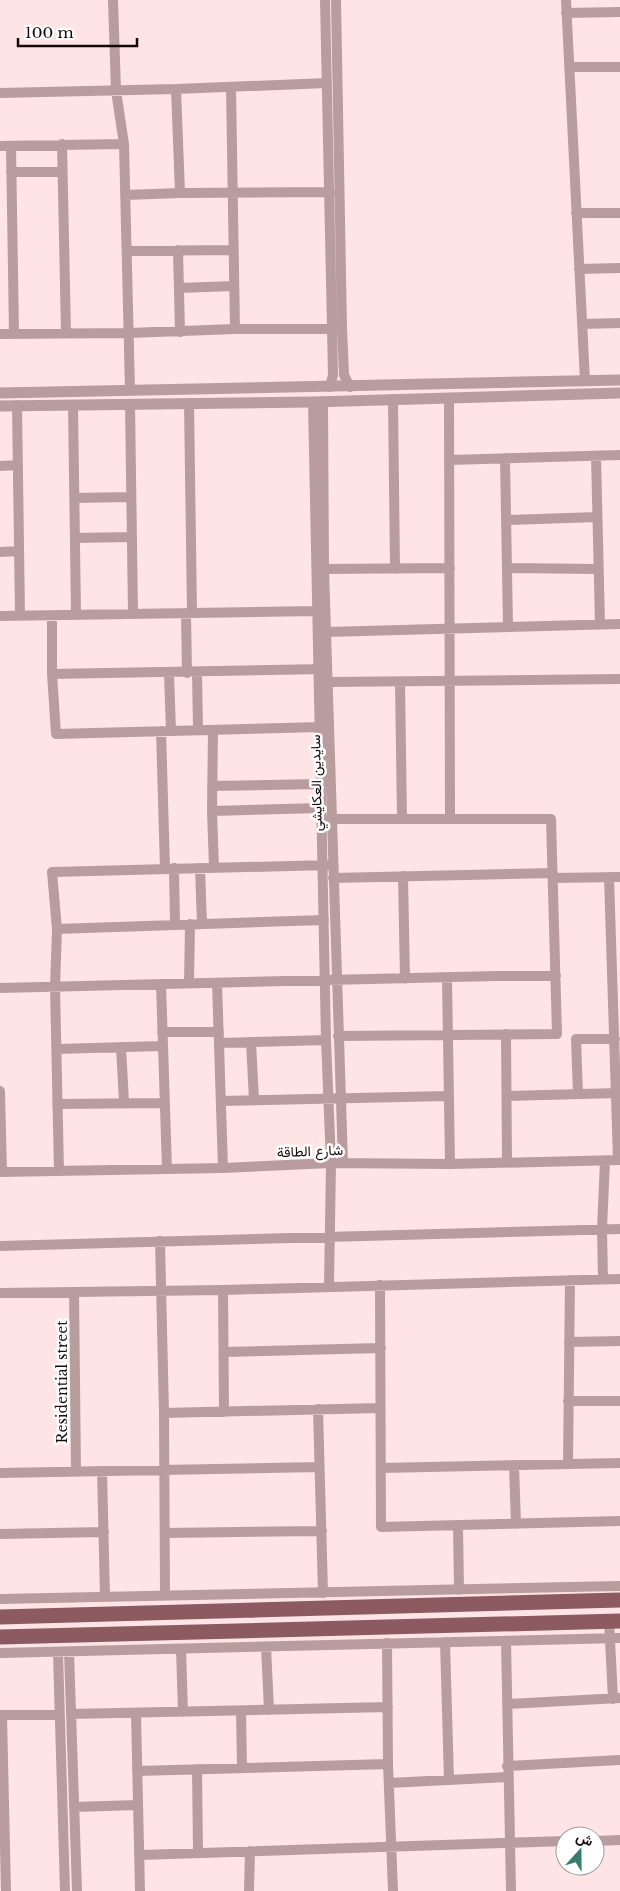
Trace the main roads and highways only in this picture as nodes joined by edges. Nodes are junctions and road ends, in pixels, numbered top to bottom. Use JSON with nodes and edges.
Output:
{"nodes":[{"id":1,"x":620,"y":1600,"type":"edge"},
{"id":2,"x":61,"y":1616,"type":"junction"},
{"id":3,"x":5,"y":1617,"type":"edge"},
{"id":4,"x":616,"y":1620,"type":"edge"},
{"id":5,"x":64,"y":1636,"type":"junction"},
{"id":6,"x":6,"y":1637,"type":"edge"}],
"edges":[{"from":1,"to":2,"type":"main road"},
{"from":2,"to":3,"type":"main road"},
{"from":2,"to":5,"type":"main road"},
{"from":3,"to":6,"type":"main road"},
{"from":4,"to":5,"type":"main road"},
{"from":5,"to":6,"type":"main road"}]}
